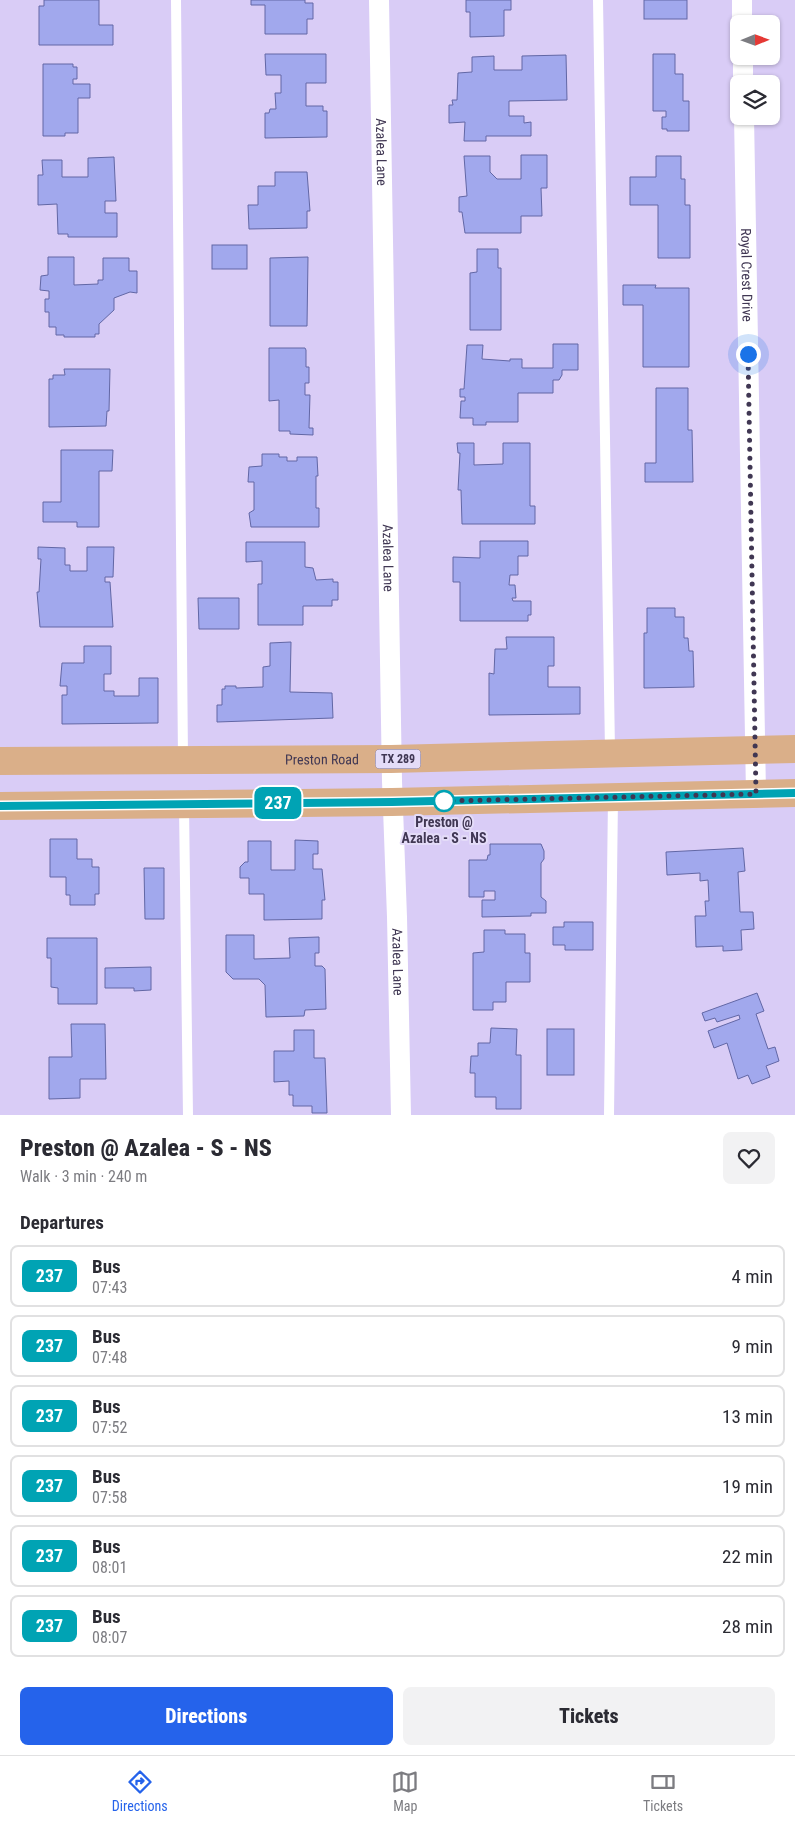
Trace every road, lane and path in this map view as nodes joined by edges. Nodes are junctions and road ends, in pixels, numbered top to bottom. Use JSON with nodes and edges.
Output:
{"nodes":[{"id":1,"x":176,"y":0,"type":"edge"},
{"id":2,"x":379,"y":0,"type":"edge"},
{"id":3,"x":598,"y":0,"type":"edge"},
{"id":4,"x":742,"y":0,"type":"edge"},
{"id":5,"x":742,"y":15,"type":"edge"},
{"id":6,"x":744,"y":125,"type":"edge"},
{"id":7,"x":795,"y":749,"type":"edge"},
{"id":8,"x":755,"y":750,"type":"junction"},
{"id":9,"x":610,"y":753,"type":"junction"},
{"id":10,"x":391,"y":759,"type":"junction"},
{"id":11,"x":183,"y":760,"type":"junction"},
{"id":12,"x":0,"y":761,"type":"edge"},
{"id":13,"x":756,"y":794,"type":"junction"},
{"id":14,"x":795,"y":794,"type":"edge"},
{"id":15,"x":613,"y":797,"type":"junction"},
{"id":16,"x":392,"y":802,"type":"junction"},
{"id":17,"x":184,"y":804,"type":"junction"},
{"id":18,"x":0,"y":806,"type":"edge"},
{"id":19,"x":188,"y":1115,"type":"edge"},
{"id":20,"x":401,"y":1115,"type":"edge"},
{"id":21,"x":609,"y":1115,"type":"edge"}],
"edges":[{"from":1,"to":11,"type":"lane"},
{"from":2,"to":10,"type":"street","name":"Azalea Lane"},
{"from":3,"to":9,"type":"lane"},
{"from":4,"to":5,"type":"street"},
{"from":6,"to":8,"type":"street","name":"Royal Crest Drive"},
{"from":7,"to":8,"type":"main road","name":"Preston Road","number":"TX 289"},
{"from":8,"to":9,"type":"main road","name":"Preston Road","number":"TX 289"},
{"from":8,"to":13,"type":"street","name":"Royal Crest Drive"},
{"from":9,"to":10,"type":"main road","name":"Preston Road","number":"TX 289"},
{"from":10,"to":11,"type":"main road","name":"Preston Road","number":"TX 289"},
{"from":10,"to":16,"type":"street","name":"Azalea Lane"},
{"from":11,"to":12,"type":"main road","name":"Preston Road","number":"TX 289"},
{"from":13,"to":14,"type":"main road"},
{"from":13,"to":15,"type":"main road"},
{"from":15,"to":16,"type":"main road"},
{"from":15,"to":21,"type":"lane"},
{"from":16,"to":17,"type":"main road"},
{"from":16,"to":20,"type":"street","name":"Azalea Lane"},
{"from":17,"to":18,"type":"main road"},
{"from":17,"to":19,"type":"lane"}]}
